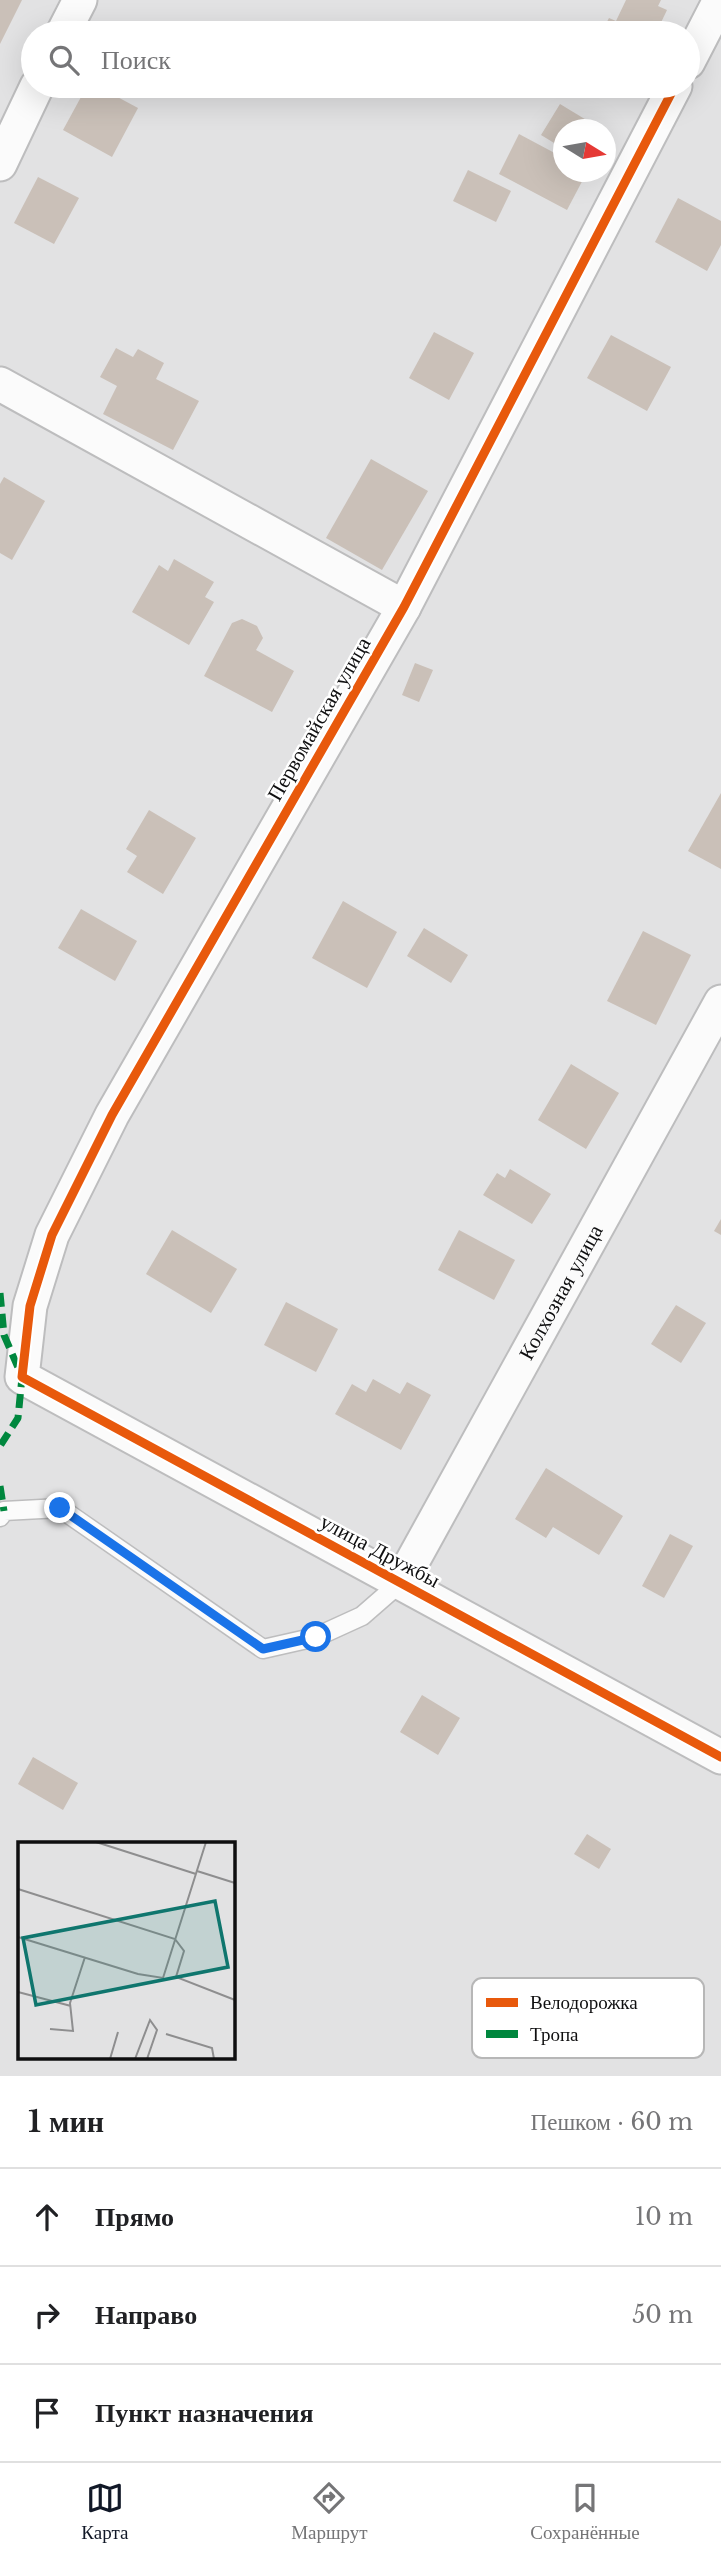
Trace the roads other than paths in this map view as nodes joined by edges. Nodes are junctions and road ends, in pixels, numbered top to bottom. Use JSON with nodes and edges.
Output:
{"nodes":[{"id":1,"x":80,"y":0,"type":"edge"},
{"id":2,"x":720,"y":0,"type":"edge"},
{"id":3,"x":69,"y":21,"type":"edge"},
{"id":4,"x":700,"y":39,"type":"edge"},
{"id":5,"x":31,"y":98,"type":"edge"},
{"id":6,"x":669,"y":98,"type":"edge"},
{"id":7,"x":0,"y":164,"type":"edge"},
{"id":8,"x":0,"y":384,"type":"edge"},
{"id":9,"x":404,"y":607,"type":"junction"},
{"id":10,"x":721,"y":1002,"type":"edge"},
{"id":11,"x":22,"y":1377,"type":"joint"},
{"id":12,"x":0,"y":1517,"type":"edge"},
{"id":13,"x":401,"y":1582,"type":"junction"},
{"id":14,"x":721,"y":1757,"type":"edge"}],
"edges":[{"from":1,"to":3,"type":"street"},
{"from":2,"to":4,"type":"street"},
{"from":5,"to":7,"type":"street"},
{"from":6,"to":9,"type":"street","name":"Первомайская улица"},
{"from":8,"to":9,"type":"street"},
{"from":9,"to":11,"type":"street","name":"Первомайская улица"},
{"from":10,"to":13,"type":"street","name":"Колхозная улица"},
{"from":11,"to":13,"type":"street","name":"улица Дружбы"},
{"from":12,"to":13,"type":"lane"},
{"from":13,"to":14,"type":"street","name":"улица Дружбы"}]}
